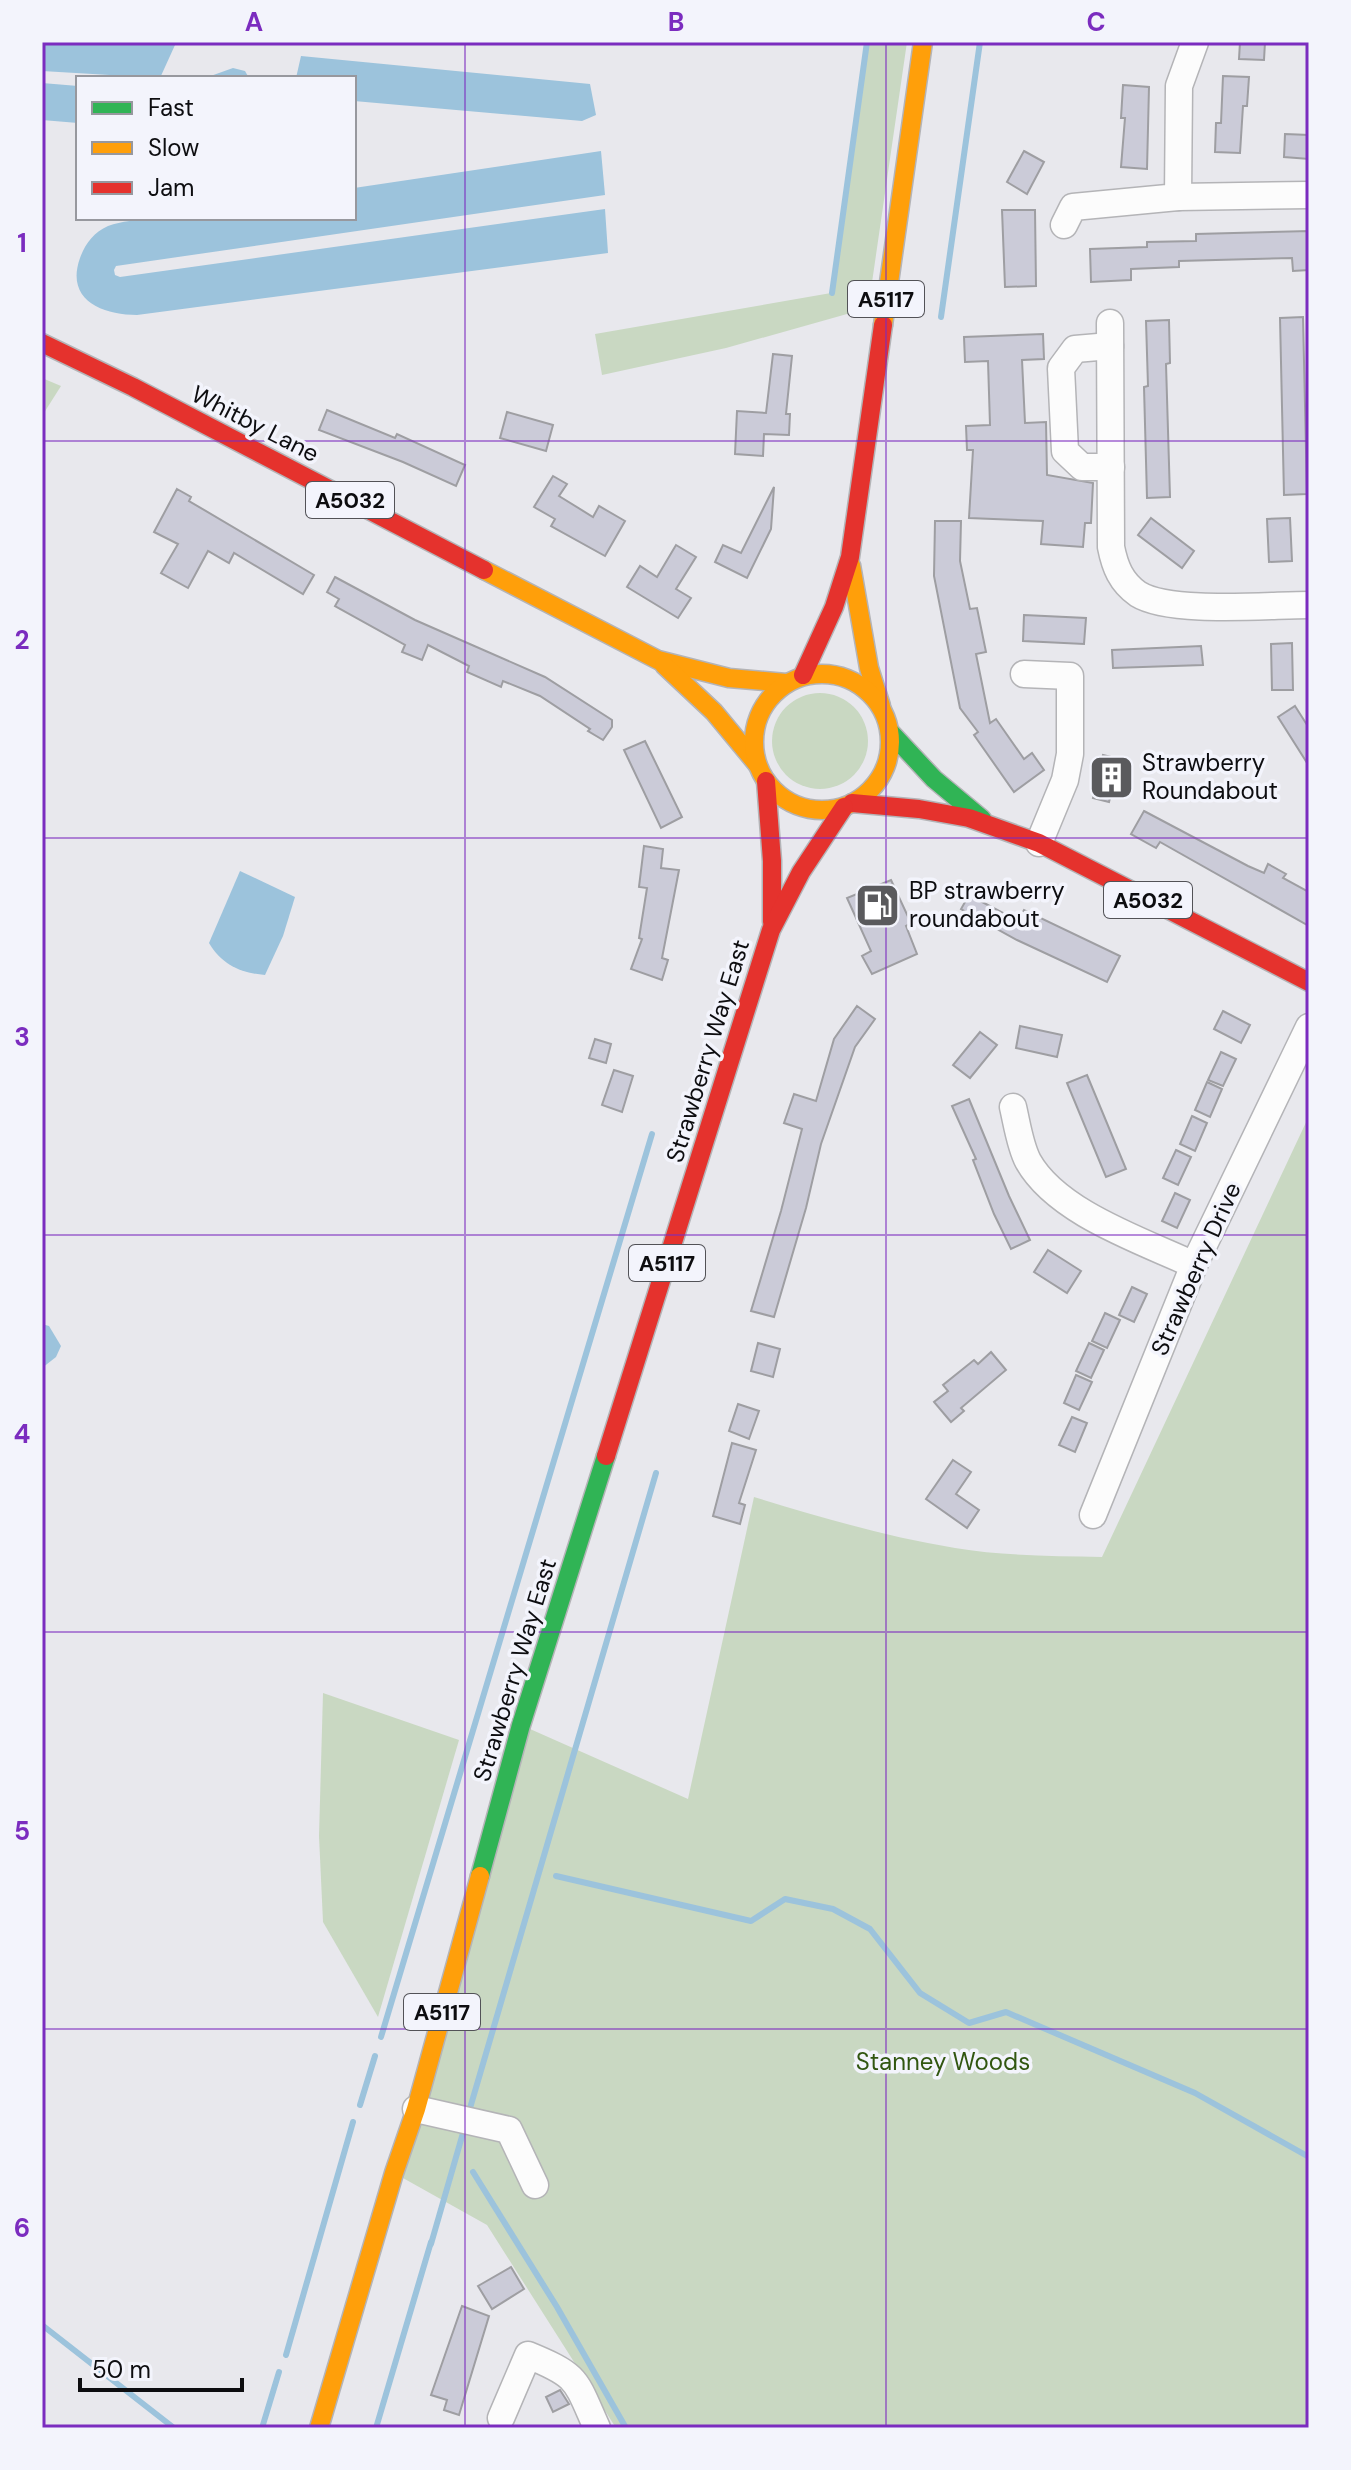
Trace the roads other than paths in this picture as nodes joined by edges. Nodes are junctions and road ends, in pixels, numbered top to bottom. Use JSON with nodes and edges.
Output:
{"nodes":[{"id":1,"x":923,"y":42,"type":"edge"},
{"id":2,"x":1195,"y":42,"type":"edge"},
{"id":3,"x":1309,"y":195,"type":"edge"},
{"id":4,"x":1178,"y":197,"type":"junction"},
{"id":5,"x":1067,"y":207,"type":"dead end"},
{"id":6,"x":42,"y":343,"type":"edge"},
{"id":7,"x":1111,"y":467,"type":"junction"},
{"id":8,"x":850,"y":557,"type":"junction"},
{"id":9,"x":1309,"y":605,"type":"edge"},
{"id":10,"x":658,"y":660,"type":"junction"},
{"id":11,"x":1024,"y":674,"type":"dead end"},
{"id":12,"x":794,"y":679,"type":"junction"},
{"id":13,"x":881,"y":706,"type":"junction"},
{"id":14,"x":891,"y":733,"type":"junction"},
{"id":15,"x":761,"y":772,"type":"junction"},
{"id":16,"x":848,"y":805,"type":"junction"},
{"id":17,"x":985,"y":822,"type":"junction"},
{"id":18,"x":1039,"y":843,"type":"junction"},
{"id":19,"x":771,"y":930,"type":"junction"},
{"id":20,"x":1309,"y":982,"type":"edge"},
{"id":21,"x":1309,"y":1027,"type":"edge"},
{"id":22,"x":1013,"y":1107,"type":"dead end"},
{"id":23,"x":1194,"y":1265,"type":"junction"},
{"id":24,"x":1093,"y":1515,"type":"dead end"},
{"id":25,"x":416,"y":2109,"type":"junction"},
{"id":26,"x":535,"y":2185,"type":"dead end"},
{"id":27,"x":501,"y":2418,"type":"dead end"},
{"id":28,"x":319,"y":2428,"type":"edge"},
{"id":29,"x":597,"y":2428,"type":"edge"}],
"edges":[{"from":1,"to":8,"type":"main road","number":"A5117"},
{"from":2,"to":4,"type":"street"},
{"from":3,"to":4,"type":"street"},
{"from":4,"to":5,"type":"street"},
{"from":6,"to":10,"type":"main road","name":"Whitby Lane","number":"A5032"},
{"from":7,"to":7,"type":"street"},
{"from":7,"to":9,"type":"street"},
{"from":8,"to":12,"type":"main road","number":"A5117"},
{"from":8,"to":13,"type":"main road","number":"A5117"},
{"from":10,"to":12,"type":"main road","name":"Whitby Lane","number":"A5032"},
{"from":10,"to":15,"type":"main road","name":"Whitby Lane","number":"A5032"},
{"from":11,"to":18,"type":"street"},
{"from":12,"to":13,"type":"main road","number":"A5117"},
{"from":12,"to":15,"type":"main road","number":"A5117"},
{"from":13,"to":14,"type":"main road","number":"A5117"},
{"from":14,"to":16,"type":"main road","number":"A5117"},
{"from":14,"to":17,"type":"main road","number":"A5032"},
{"from":15,"to":16,"type":"main road"},
{"from":15,"to":19,"type":"main road","name":"Strawberry Way East","number":"A5117"},
{"from":16,"to":17,"type":"main road","number":"A5032"},
{"from":16,"to":19,"type":"main road","name":"Strawberry Way East","number":"A5117"},
{"from":17,"to":18,"type":"main road","number":"A5032"},
{"from":18,"to":20,"type":"main road","number":"A5032"},
{"from":19,"to":25,"type":"main road","name":"Strawberry Way East","number":"A5117"},
{"from":21,"to":23,"type":"street","name":"Strawberry Drive"},
{"from":22,"to":23,"type":"street"},
{"from":23,"to":24,"type":"street","name":"Strawberry Drive"},
{"from":25,"to":26,"type":"street"},
{"from":25,"to":28,"type":"main road","name":"Strawberry Way East","number":"A5117"},
{"from":27,"to":29,"type":"street"}]}
